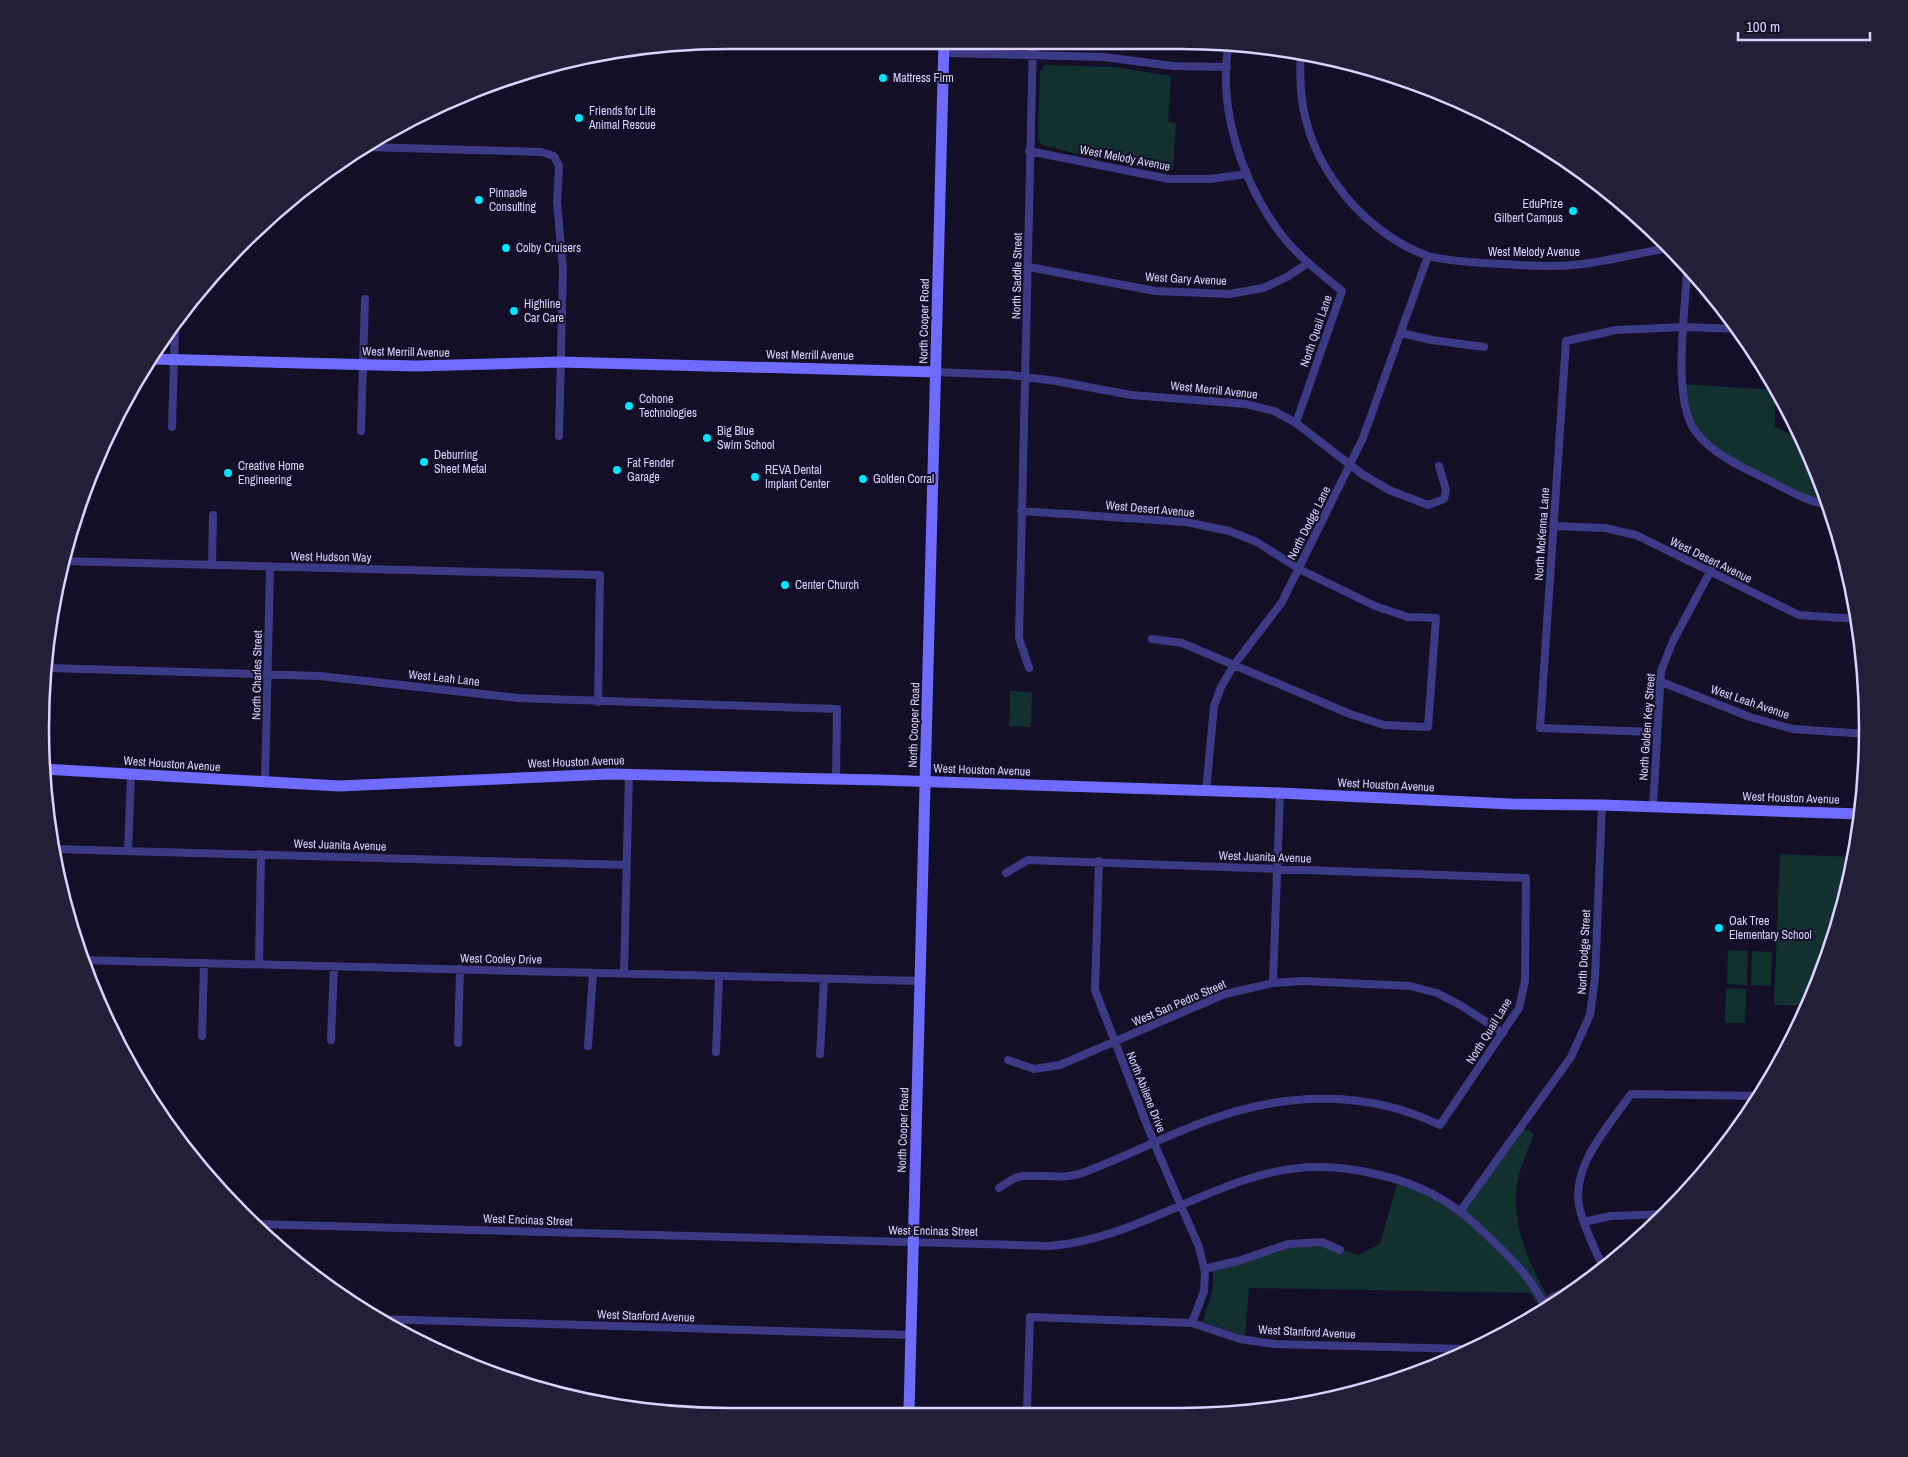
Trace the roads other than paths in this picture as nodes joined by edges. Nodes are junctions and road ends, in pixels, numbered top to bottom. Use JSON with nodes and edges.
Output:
{"nodes":[{"id":1,"x":944,"y":49,"type":"edge"},
{"id":2,"x":1032,"y":49,"type":"edge"},
{"id":3,"x":1228,"y":50,"type":"edge"},
{"id":4,"x":944,"y":53,"type":"junction"},
{"id":5,"x":1032,"y":56,"type":"junction"},
{"id":6,"x":1300,"y":60,"type":"edge"},
{"id":7,"x":1227,"y":67,"type":"junction"},
{"id":8,"x":377,"y":147,"type":"edge"},
{"id":9,"x":1029,"y":151,"type":"junction"},
{"id":10,"x":1247,"y":174,"type":"junction"},
{"id":11,"x":1661,"y":249,"type":"edge"},
{"id":12,"x":1428,"y":256,"type":"junction"},
{"id":13,"x":1308,"y":263,"type":"junction"},
{"id":14,"x":1029,"y":267,"type":"junction"},
{"id":15,"x":1687,"y":276,"type":"edge"},
{"id":16,"x":365,"y":299,"type":"dead end"},
{"id":17,"x":1684,"y":327,"type":"junction"},
{"id":18,"x":1729,"y":329,"type":"edge"},
{"id":19,"x":1401,"y":333,"type":"junction"},
{"id":20,"x":175,"y":335,"type":"edge"},
{"id":21,"x":1484,"y":347,"type":"dead end"},
{"id":22,"x":158,"y":359,"type":"edge"},
{"id":23,"x":174,"y":360,"type":"junction"},
{"id":24,"x":560,"y":362,"type":"junction"},
{"id":25,"x":363,"y":365,"type":"junction"},
{"id":26,"x":936,"y":372,"type":"junction"},
{"id":27,"x":1026,"y":376,"type":"junction"},
{"id":28,"x":1296,"y":423,"type":"junction"},
{"id":29,"x":172,"y":427,"type":"dead end"},
{"id":30,"x":361,"y":431,"type":"dead end"},
{"id":31,"x":559,"y":436,"type":"dead end"},
{"id":32,"x":1351,"y":466,"type":"junction"},
{"id":33,"x":1439,"y":466,"type":"dead end"},
{"id":34,"x":1820,"y":500,"type":"edge"},
{"id":35,"x":1021,"y":511,"type":"junction"},
{"id":36,"x":213,"y":515,"type":"dead end"},
{"id":37,"x":1553,"y":526,"type":"junction"},
{"id":38,"x":70,"y":562,"type":"edge"},
{"id":39,"x":212,"y":565,"type":"junction"},
{"id":40,"x":270,"y":567,"type":"junction"},
{"id":41,"x":1299,"y":569,"type":"junction"},
{"id":42,"x":1711,"y":570,"type":"junction"},
{"id":43,"x":1850,"y":619,"type":"edge"},
{"id":44,"x":1152,"y":639,"type":"dead end"},
{"id":45,"x":1234,"y":665,"type":"junction"},
{"id":46,"x":52,"y":668,"type":"edge"},
{"id":47,"x":1030,"y":668,"type":"dead end"},
{"id":48,"x":268,"y":674,"type":"junction"},
{"id":49,"x":1659,"y":681,"type":"junction"},
{"id":50,"x":598,"y":702,"type":"junction"},
{"id":51,"x":1656,"y":732,"type":"junction"},
{"id":52,"x":1859,"y":733,"type":"edge"},
{"id":53,"x":50,"y":769,"type":"edge"},
{"id":54,"x":629,"y":774,"type":"junction"},
{"id":55,"x":131,"y":775,"type":"junction"},
{"id":56,"x":836,"y":779,"type":"junction"},
{"id":57,"x":926,"y":781,"type":"junction"},
{"id":58,"x":265,"y":783,"type":"junction"},
{"id":59,"x":1206,"y":791,"type":"junction"},
{"id":60,"x":1280,"y":793,"type":"junction"},
{"id":61,"x":1602,"y":805,"type":"junction"},
{"id":62,"x":1653,"y":807,"type":"junction"},
{"id":63,"x":1853,"y":814,"type":"edge"},
{"id":64,"x":60,"y":849,"type":"edge"},
{"id":65,"x":128,"y":851,"type":"junction"},
{"id":66,"x":261,"y":854,"type":"junction"},
{"id":67,"x":1099,"y":861,"type":"junction"},
{"id":68,"x":627,"y":865,"type":"junction"},
{"id":69,"x":1275,"y":869,"type":"junction"},
{"id":70,"x":1006,"y":872,"type":"dead end"},
{"id":71,"x":1526,"y":878,"type":"joint"},
{"id":72,"x":90,"y":960,"type":"edge"},
{"id":73,"x":204,"y":963,"type":"junction"},
{"id":74,"x":259,"y":964,"type":"junction"},
{"id":75,"x":334,"y":966,"type":"junction"},
{"id":76,"x":460,"y":969,"type":"junction"},
{"id":77,"x":593,"y":973,"type":"junction"},
{"id":78,"x":624,"y":974,"type":"junction"},
{"id":79,"x":720,"y":976,"type":"junction"},
{"id":80,"x":824,"y":978,"type":"junction"},
{"id":81,"x":920,"y":981,"type":"junction"},
{"id":82,"x":1273,"y":983,"type":"junction"},
{"id":83,"x":1503,"y":1032,"type":"junction"},
{"id":84,"x":202,"y":1036,"type":"dead end"},
{"id":85,"x":331,"y":1040,"type":"dead end"},
{"id":86,"x":1114,"y":1042,"type":"junction"},
{"id":87,"x":458,"y":1043,"type":"dead end"},
{"id":88,"x":588,"y":1046,"type":"dead end"},
{"id":89,"x":716,"y":1052,"type":"dead end"},
{"id":90,"x":820,"y":1054,"type":"dead end"},
{"id":91,"x":1008,"y":1060,"type":"dead end"},
{"id":92,"x":1751,"y":1096,"type":"edge"},
{"id":93,"x":1154,"y":1144,"type":"junction"},
{"id":94,"x":999,"y":1188,"type":"dead end"},
{"id":95,"x":1182,"y":1207,"type":"junction"},
{"id":96,"x":1461,"y":1210,"type":"junction"},
{"id":97,"x":1654,"y":1214,"type":"edge"},
{"id":98,"x":1584,"y":1222,"type":"junction"},
{"id":99,"x":264,"y":1224,"type":"edge"},
{"id":100,"x":914,"y":1242,"type":"junction"},
{"id":101,"x":1340,"y":1250,"type":"dead end"},
{"id":102,"x":1601,"y":1262,"type":"edge"},
{"id":103,"x":1204,"y":1269,"type":"junction"},
{"id":104,"x":1543,"y":1303,"type":"edge"},
{"id":105,"x":393,"y":1319,"type":"edge"},
{"id":106,"x":1192,"y":1323,"type":"junction"},
{"id":107,"x":911,"y":1335,"type":"junction"},
{"id":108,"x":1457,"y":1349,"type":"edge"},
{"id":109,"x":909,"y":1408,"type":"edge"},
{"id":110,"x":1027,"y":1408,"type":"edge"}],
"edges":[{"from":1,"to":4,"type":"street","name":"North Cooper Road"},
{"from":2,"to":5,"type":"street","name":"North Saddle Street"},
{"from":3,"to":7,"type":"street","name":"North Quail Lane"},
{"from":4,"to":5,"type":"street"},
{"from":4,"to":26,"type":"street","name":"North Cooper Road"},
{"from":5,"to":7,"type":"street"},
{"from":5,"to":9,"type":"street","name":"North Saddle Street"},
{"from":6,"to":12,"type":"street","name":"West Melody Avenue"},
{"from":7,"to":10,"type":"street","name":"North Quail Lane"},
{"from":8,"to":24,"type":"street"},
{"from":9,"to":10,"type":"street","name":"West Melody Avenue"},
{"from":9,"to":14,"type":"street","name":"North Saddle Street"},
{"from":10,"to":13,"type":"street","name":"North Quail Lane"},
{"from":11,"to":12,"type":"street","name":"West Melody Avenue"},
{"from":12,"to":19,"type":"street","name":"North Dodge Lane"},
{"from":13,"to":14,"type":"street","name":"West Gary Avenue"},
{"from":13,"to":28,"type":"street","name":"North Quail Lane"},
{"from":14,"to":27,"type":"street","name":"North Saddle Street"},
{"from":15,"to":17,"type":"street"},
{"from":16,"to":25,"type":"street"},
{"from":17,"to":18,"type":"street"},
{"from":17,"to":34,"type":"street"},
{"from":17,"to":37,"type":"street","name":"North McKenna Lane"},
{"from":19,"to":21,"type":"street"},
{"from":19,"to":32,"type":"street","name":"North Dodge Lane"},
{"from":20,"to":23,"type":"street"},
{"from":22,"to":23,"type":"street","name":"West Merrill Avenue"},
{"from":23,"to":25,"type":"street","name":"West Merrill Avenue"},
{"from":23,"to":29,"type":"street"},
{"from":24,"to":25,"type":"street","name":"West Merrill Avenue"},
{"from":24,"to":26,"type":"street","name":"West Merrill Avenue"},
{"from":24,"to":31,"type":"street"},
{"from":25,"to":30,"type":"street"},
{"from":26,"to":27,"type":"street","name":"West Merrill Avenue"},
{"from":26,"to":57,"type":"street","name":"North Cooper Road"},
{"from":27,"to":28,"type":"street","name":"West Merrill Avenue"},
{"from":27,"to":35,"type":"street","name":"North Saddle Street"},
{"from":28,"to":32,"type":"street","name":"West Merrill Avenue"},
{"from":32,"to":33,"type":"street","name":"West Merrill Avenue"},
{"from":32,"to":41,"type":"street","name":"North Dodge Lane"},
{"from":35,"to":41,"type":"street","name":"West Desert Avenue"},
{"from":35,"to":47,"type":"street","name":"North Saddle Street"},
{"from":36,"to":39,"type":"street"},
{"from":37,"to":42,"type":"street","name":"West Desert Avenue"},
{"from":37,"to":51,"type":"street","name":"North McKenna Lane"},
{"from":38,"to":39,"type":"street","name":"West Hudson Way"},
{"from":39,"to":40,"type":"street","name":"West Hudson Way"},
{"from":40,"to":48,"type":"street","name":"North Charles Street"},
{"from":40,"to":50,"type":"street","name":"West Hudson Way"},
{"from":41,"to":45,"type":"street","name":"North Dodge Lane"},
{"from":41,"to":45,"type":"street","name":"West Desert Avenue"},
{"from":42,"to":43,"type":"street","name":"West Desert Avenue"},
{"from":42,"to":49,"type":"street","name":"North Golden Key Street"},
{"from":44,"to":45,"type":"street"},
{"from":45,"to":59,"type":"street","name":"North Dodge Lane"},
{"from":46,"to":48,"type":"street","name":"West Leah Lane"},
{"from":48,"to":50,"type":"street","name":"West Leah Lane"},
{"from":48,"to":58,"type":"street","name":"North Charles Street"},
{"from":49,"to":51,"type":"street","name":"North Golden Key Street"},
{"from":49,"to":52,"type":"street","name":"West Leah Avenue"},
{"from":50,"to":56,"type":"street","name":"West Leah Lane"},
{"from":51,"to":62,"type":"street","name":"North Golden Key Street"},
{"from":53,"to":55,"type":"street","name":"West Houston Avenue"},
{"from":54,"to":56,"type":"street","name":"West Houston Avenue"},
{"from":54,"to":58,"type":"street","name":"West Houston Avenue"},
{"from":54,"to":68,"type":"street"},
{"from":55,"to":58,"type":"street","name":"West Houston Avenue"},
{"from":55,"to":65,"type":"street"},
{"from":56,"to":57,"type":"street","name":"West Houston Avenue"},
{"from":57,"to":59,"type":"street","name":"West Houston Avenue"},
{"from":57,"to":81,"type":"street","name":"North Cooper Road"},
{"from":59,"to":60,"type":"street","name":"West Houston Avenue"},
{"from":60,"to":61,"type":"street","name":"West Houston Avenue"},
{"from":60,"to":69,"type":"street"},
{"from":61,"to":62,"type":"street","name":"West Houston Avenue"},
{"from":61,"to":96,"type":"street","name":"North Dodge Street"},
{"from":62,"to":63,"type":"street","name":"West Houston Avenue"},
{"from":64,"to":65,"type":"street","name":"West Juanita Avenue"},
{"from":65,"to":66,"type":"street","name":"West Juanita Avenue"},
{"from":66,"to":68,"type":"street","name":"West Juanita Avenue"},
{"from":66,"to":74,"type":"street"},
{"from":67,"to":69,"type":"street","name":"West Juanita Avenue"},
{"from":67,"to":70,"type":"street","name":"West Juanita Avenue"},
{"from":67,"to":86,"type":"street","name":"North Abilene Drive"},
{"from":68,"to":78,"type":"street"},
{"from":69,"to":71,"type":"street","name":"West Juanita Avenue"},
{"from":69,"to":82,"type":"street"},
{"from":71,"to":83,"type":"street","name":"North Quail Lane"},
{"from":72,"to":73,"type":"street","name":"West Cooley Drive"},
{"from":73,"to":74,"type":"street","name":"West Cooley Drive"},
{"from":73,"to":84,"type":"street"},
{"from":74,"to":75,"type":"street","name":"West Cooley Drive"},
{"from":75,"to":76,"type":"street","name":"West Cooley Drive"},
{"from":75,"to":85,"type":"street"},
{"from":76,"to":77,"type":"street","name":"West Cooley Drive"},
{"from":76,"to":87,"type":"street"},
{"from":77,"to":78,"type":"street","name":"West Cooley Drive"},
{"from":77,"to":88,"type":"street"},
{"from":78,"to":79,"type":"street","name":"West Cooley Drive"},
{"from":79,"to":80,"type":"street","name":"West Cooley Drive"},
{"from":79,"to":89,"type":"street"},
{"from":80,"to":81,"type":"street","name":"West Cooley Drive"},
{"from":80,"to":90,"type":"street"},
{"from":81,"to":100,"type":"street","name":"North Cooper Road"},
{"from":82,"to":83,"type":"street","name":"West San Pedro Street"},
{"from":82,"to":86,"type":"street","name":"West San Pedro Street"},
{"from":83,"to":93,"type":"street","name":"North Quail Lane"},
{"from":86,"to":91,"type":"street","name":"West San Pedro Street"},
{"from":86,"to":93,"type":"street","name":"North Abilene Drive"},
{"from":92,"to":98,"type":"street"},
{"from":93,"to":94,"type":"street"},
{"from":93,"to":95,"type":"street","name":"North Abilene Drive"},
{"from":95,"to":96,"type":"street","name":"West Encinas Street"},
{"from":95,"to":100,"type":"street","name":"West Encinas Street"},
{"from":95,"to":103,"type":"street","name":"North Abilene Drive"},
{"from":96,"to":104,"type":"street","name":"West Encinas Street"},
{"from":97,"to":98,"type":"street"},
{"from":98,"to":102,"type":"street"},
{"from":99,"to":100,"type":"street","name":"West Encinas Street"},
{"from":100,"to":107,"type":"street","name":"North Cooper Road"},
{"from":101,"to":103,"type":"street"},
{"from":103,"to":106,"type":"street","name":"North Abilene Drive"},
{"from":105,"to":107,"type":"street","name":"West Stanford Avenue"},
{"from":106,"to":108,"type":"street","name":"West Stanford Avenue"},
{"from":106,"to":110,"type":"street","name":"West Stanford Avenue"},
{"from":107,"to":109,"type":"street","name":"North Cooper Road"}]}
